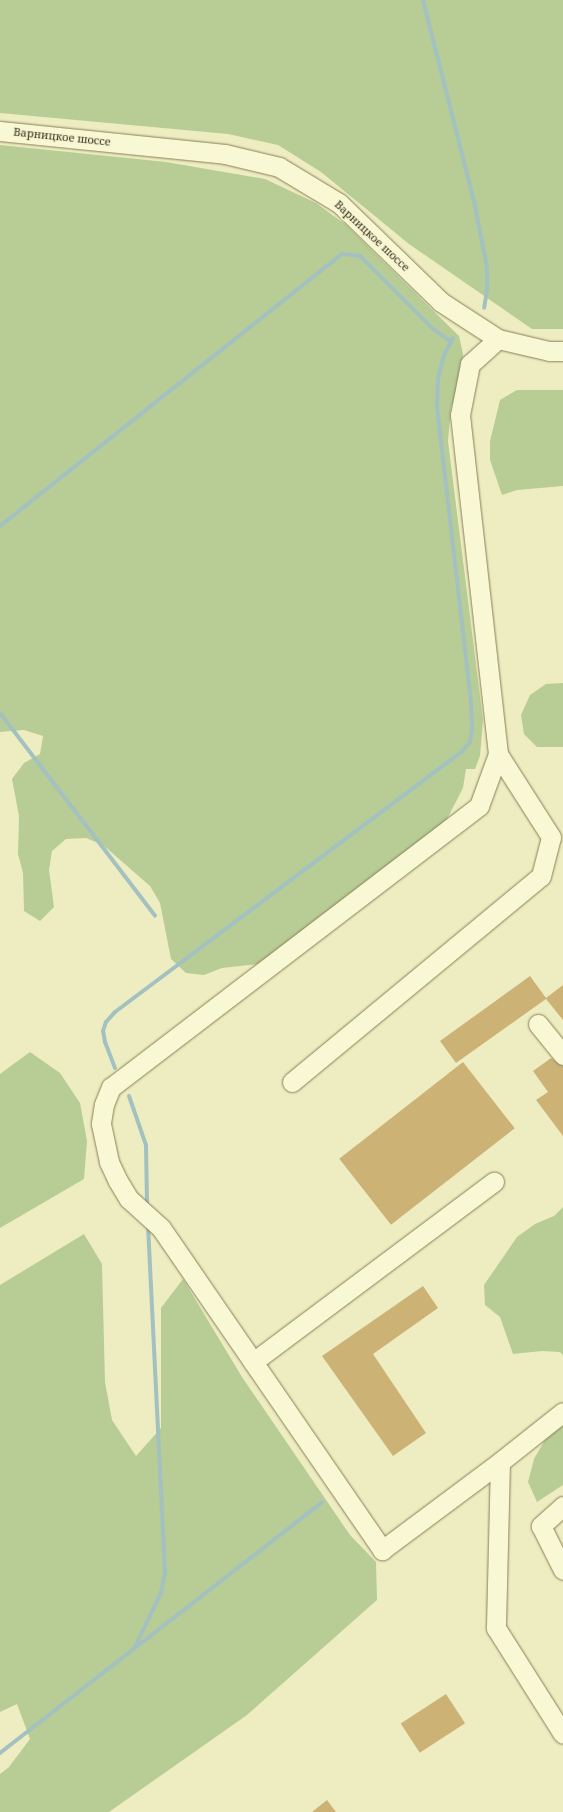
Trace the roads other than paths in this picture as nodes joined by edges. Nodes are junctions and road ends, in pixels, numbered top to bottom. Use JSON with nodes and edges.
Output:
{"nodes":[{"id":1,"x":0,"y":131,"type":"edge"},
{"id":2,"x":498,"y":339,"type":"junction"},
{"id":3,"x":563,"y":351,"type":"edge"},
{"id":4,"x":498,"y":754,"type":"junction"},
{"id":5,"x":538,"y":1024,"type":"dead end"},
{"id":6,"x":563,"y":1055,"type":"edge"},
{"id":7,"x":292,"y":1082,"type":"dead end"},
{"id":8,"x":494,"y":1182,"type":"dead end"},
{"id":9,"x":253,"y":1362,"type":"junction"},
{"id":10,"x":563,"y":1412,"type":"edge"},
{"id":11,"x":500,"y":1462,"type":"junction"},
{"id":12,"x":563,"y":1506,"type":"edge"},
{"id":13,"x":563,"y":1570,"type":"edge"},
{"id":14,"x":563,"y":1734,"type":"edge"}],
"edges":[{"from":1,"to":2,"type":"street","name":"Варницкое шоссе"},
{"from":2,"to":3,"type":"street","name":"Варницкое шоссе"},
{"from":2,"to":4,"type":"street"},
{"from":4,"to":7,"type":"street"},
{"from":4,"to":9,"type":"street"},
{"from":5,"to":6,"type":"street"},
{"from":8,"to":9,"type":"street"},
{"from":9,"to":11,"type":"street"},
{"from":10,"to":11,"type":"street"},
{"from":11,"to":14,"type":"street"},
{"from":12,"to":13,"type":"street"}]}
